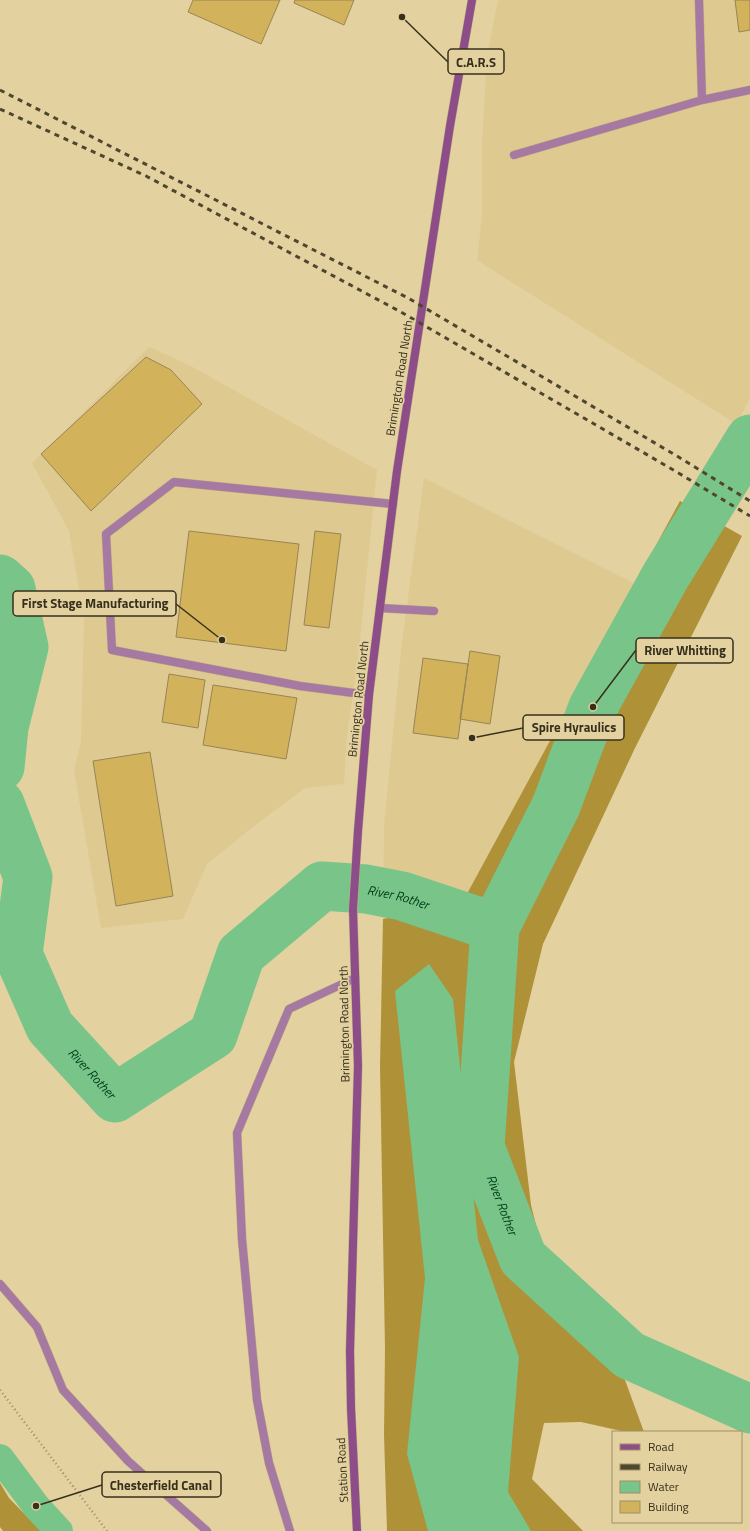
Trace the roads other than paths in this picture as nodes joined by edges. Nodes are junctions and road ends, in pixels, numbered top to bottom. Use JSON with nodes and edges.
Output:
{"nodes":[{"id":1,"x":472,"y":0,"type":"edge"},
{"id":2,"x":699,"y":0,"type":"edge"},
{"id":3,"x":750,"y":90,"type":"edge"},
{"id":4,"x":702,"y":100,"type":"junction"},
{"id":5,"x":514,"y":155,"type":"dead end"},
{"id":6,"x":393,"y":504,"type":"junction"},
{"id":7,"x":380,"y":608,"type":"junction"},
{"id":8,"x":434,"y":610,"type":"dead end"},
{"id":9,"x":369,"y":695,"type":"junction"},
{"id":10,"x":355,"y":978,"type":"junction"},
{"id":11,"x":0,"y":1284,"type":"edge"},
{"id":12,"x":351,"y":1408,"type":"joint"},
{"id":13,"x":207,"y":1531,"type":"edge"},
{"id":14,"x":290,"y":1531,"type":"edge"},
{"id":15,"x":357,"y":1531,"type":"edge"}],
"edges":[{"from":1,"to":6,"type":"main road","name":"Brimington Road North"},
{"from":2,"to":4,"type":"lane"},
{"from":3,"to":4,"type":"lane"},
{"from":4,"to":5,"type":"lane"},
{"from":6,"to":7,"type":"main road","name":"Brimington Road North"},
{"from":6,"to":9,"type":"lane"},
{"from":7,"to":8,"type":"lane"},
{"from":7,"to":9,"type":"main road","name":"Brimington Road North"},
{"from":9,"to":10,"type":"main road","name":"Brimington Road North"},
{"from":10,"to":12,"type":"main road","name":"Brimington Road North"},
{"from":10,"to":14,"type":"lane"},
{"from":11,"to":13,"type":"lane"},
{"from":12,"to":15,"type":"main road","name":"Station Road"}]}
